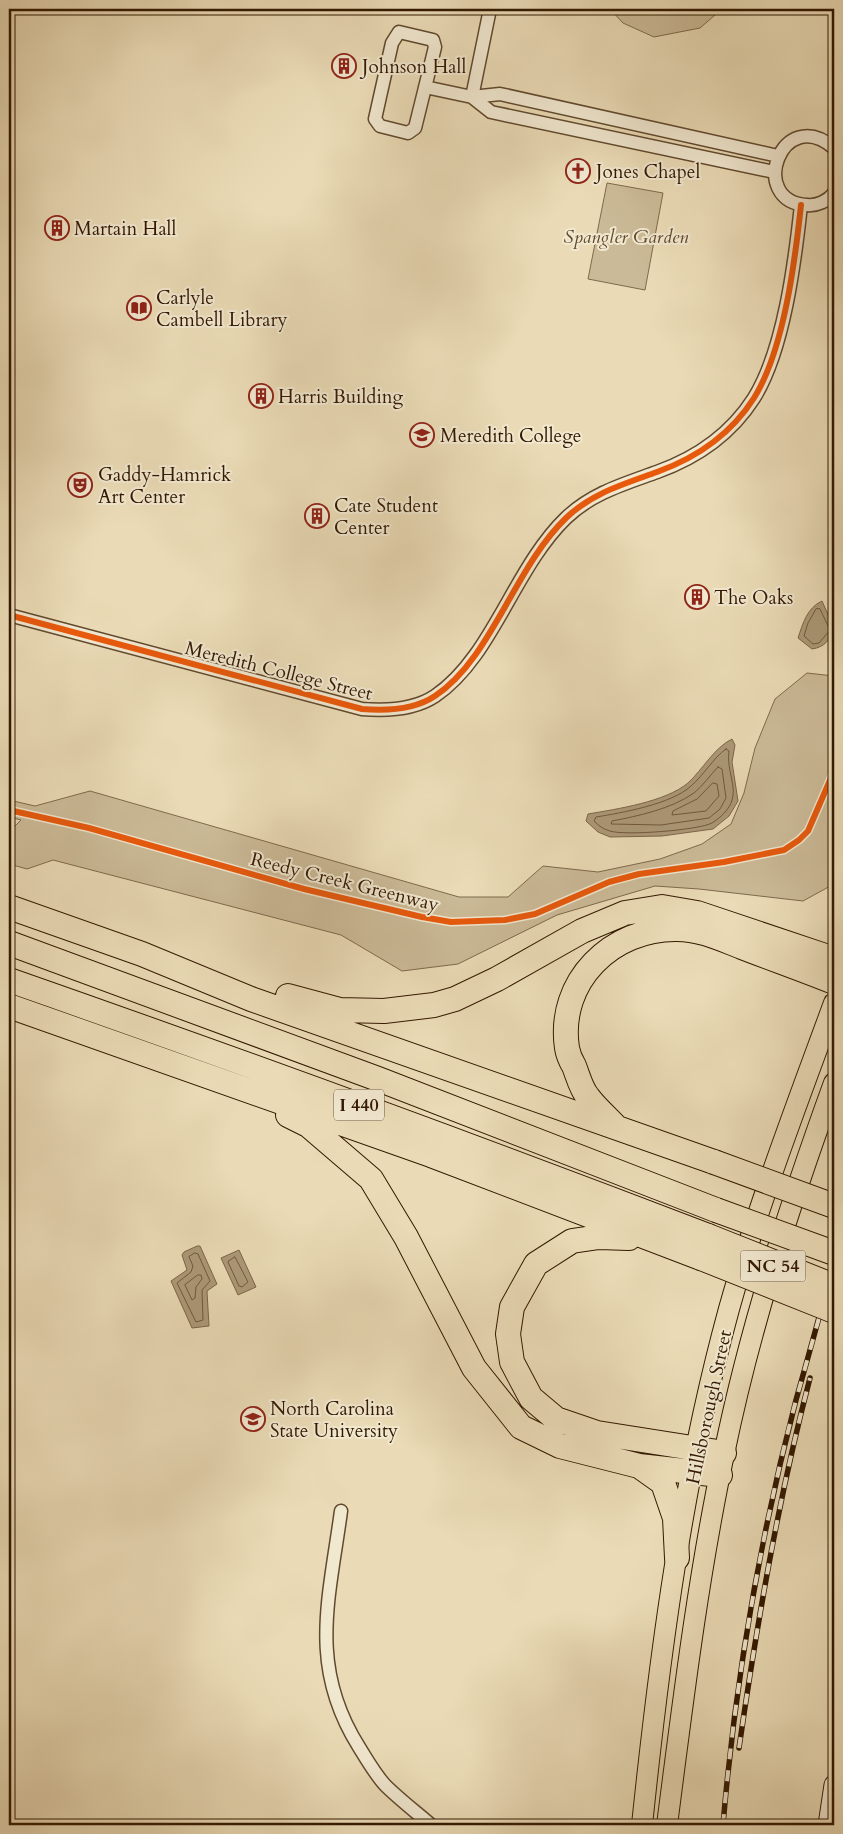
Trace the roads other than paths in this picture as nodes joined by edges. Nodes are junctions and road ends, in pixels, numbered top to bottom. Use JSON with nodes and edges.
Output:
{"nodes":[{"id":1,"x":490,"y":9,"type":"edge"},
{"id":2,"x":425,"y":87,"type":"junction"},
{"id":3,"x":472,"y":97,"type":"junction"},
{"id":4,"x":675,"y":133,"type":"junction"},
{"id":5,"x":834,"y":148,"type":"edge"},
{"id":6,"x":670,"y":152,"type":"junction"},
{"id":7,"x":778,"y":156,"type":"junction"},
{"id":8,"x":774,"y":172,"type":"junction"},
{"id":9,"x":834,"y":194,"type":"edge"},
{"id":10,"x":801,"y":205,"type":"junction"},
{"id":11,"x":9,"y":615,"type":"edge"},
{"id":12,"x":9,"y":907,"type":"edge"},
{"id":13,"x":9,"y":943,"type":"edge"},
{"id":14,"x":142,"y":954,"type":"junction"},
{"id":15,"x":834,"y":959,"type":"edge"},
{"id":16,"x":9,"y":980,"type":"edge"},
{"id":17,"x":834,"y":982,"type":"edge"},
{"id":18,"x":834,"y":1003,"type":"edge"},
{"id":19,"x":9,"y":1006,"type":"edge"},
{"id":20,"x":211,"y":1076,"type":"junction"},
{"id":21,"x":834,"y":1083,"type":"edge"},
{"id":22,"x":619,"y":1130,"type":"junction"},
{"id":23,"x":834,"y":1206,"type":"edge"},
{"id":24,"x":651,"y":1238,"type":"junction"},
{"id":25,"x":705,"y":1247,"type":"junction"},
{"id":26,"x":834,"y":1254,"type":"edge"},
{"id":27,"x":834,"y":1286,"type":"edge"},
{"id":28,"x":834,"y":1311,"type":"edge"},
{"id":29,"x":696,"y":1448,"type":"junction"},
{"id":30,"x":722,"y":1464,"type":"junction"},
{"id":31,"x":639,"y":1466,"type":"junction"},
{"id":32,"x":693,"y":1471,"type":"junction"},
{"id":33,"x":341,"y":1511,"type":"dead end"},
{"id":34,"x":677,"y":1558,"type":"junction"},
{"id":35,"x":834,"y":1785,"type":"edge"},
{"id":36,"x":431,"y":1825,"type":"edge"},
{"id":37,"x":642,"y":1825,"type":"edge"},
{"id":38,"x":667,"y":1825,"type":"edge"},
{"id":39,"x":828,"y":1825,"type":"edge"}],
"edges":[{"from":1,"to":3,"type":"street"},
{"from":2,"to":2,"type":"street"},
{"from":2,"to":3,"type":"street"},
{"from":3,"to":4,"type":"street"},
{"from":3,"to":6,"type":"street"},
{"from":4,"to":6,"type":"street"},
{"from":4,"to":7,"type":"street"},
{"from":5,"to":7,"type":"street"},
{"from":6,"to":8,"type":"street"},
{"from":7,"to":8,"type":"street"},
{"from":8,"to":10,"type":"street"},
{"from":9,"to":10,"type":"street"},
{"from":10,"to":11,"type":"street","name":"Meredith College Street"},
{"from":12,"to":14,"type":"highway"},
{"from":13,"to":26,"type":"highway","number":"I 440","bridge":true},
{"from":14,"to":15,"type":"highway"},
{"from":14,"to":22,"type":"highway"},
{"from":16,"to":25,"type":"highway","number":"I 440"},
{"from":17,"to":22,"type":"highway"},
{"from":18,"to":29,"type":"main road","name":"Hillsborough Street","number":"NC 54"},
{"from":19,"to":20,"type":"highway"},
{"from":20,"to":24,"type":"highway"},
{"from":20,"to":31,"type":"highway"},
{"from":21,"to":30,"type":"main road","name":"Hillsborough Street","number":"NC 54"},
{"from":22,"to":23,"type":"highway","bridge":true},
{"from":24,"to":25,"type":"highway"},
{"from":24,"to":29,"type":"highway"},
{"from":25,"to":27,"type":"highway","number":"I 440","bridge":true},
{"from":25,"to":28,"type":"highway","bridge":true},
{"from":29,"to":30,"type":"highway"},
{"from":29,"to":32,"type":"main road","name":"Hillsborough Street","number":"NC 54"},
{"from":30,"to":32,"type":"highway"},
{"from":30,"to":38,"type":"main road","name":"Hillsborough Street","number":"NC 54"},
{"from":31,"to":32,"type":"highway"},
{"from":31,"to":34,"type":"highway"},
{"from":32,"to":34,"type":"main road","name":"Hillsborough Street","number":"NC 54"},
{"from":33,"to":36,"type":"street"},
{"from":34,"to":37,"type":"main road","name":"Hillsborough Street","number":"NC 54"},
{"from":35,"to":39,"type":"street"}]}
